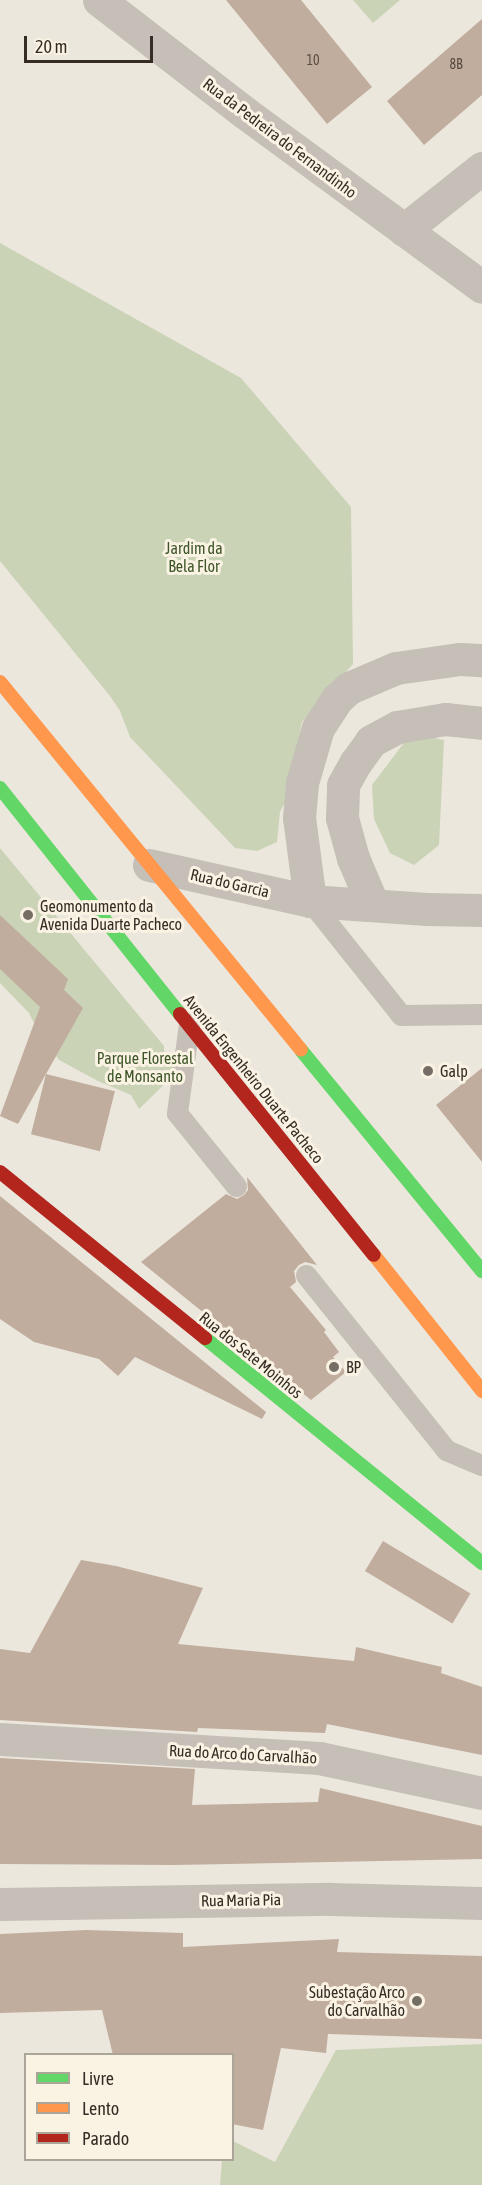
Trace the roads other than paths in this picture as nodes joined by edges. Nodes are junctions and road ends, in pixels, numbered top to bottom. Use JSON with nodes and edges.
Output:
{"nodes":[{"id":1,"x":99,"y":0,"type":"edge"},
{"id":2,"x":482,"y":168,"type":"edge"},
{"id":3,"x":404,"y":230,"type":"junction"},
{"id":4,"x":482,"y":287,"type":"edge"},
{"id":5,"x":482,"y":660,"type":"edge"},
{"id":6,"x":0,"y":682,"type":"edge"},
{"id":7,"x":482,"y":723,"type":"edge"},
{"id":8,"x":0,"y":788,"type":"edge"},
{"id":9,"x":149,"y":865,"type":"junction"},
{"id":10,"x":310,"y":901,"type":"junction"},
{"id":11,"x":373,"y":905,"type":"junction"},
{"id":12,"x":482,"y":910,"type":"edge"},
{"id":13,"x":482,"y":1014,"type":"edge"},
{"id":14,"x":189,"y":1024,"type":"junction"},
{"id":15,"x":0,"y":1172,"type":"edge"},
{"id":16,"x":236,"y":1186,"type":"dead end"},
{"id":17,"x":482,"y":1271,"type":"edge"},
{"id":18,"x":306,"y":1275,"type":"dead end"},
{"id":19,"x":482,"y":1391,"type":"edge"},
{"id":20,"x":482,"y":1465,"type":"edge"},
{"id":21,"x":482,"y":1563,"type":"edge"},
{"id":22,"x":0,"y":1739,"type":"edge"},
{"id":23,"x":482,"y":1794,"type":"edge"},
{"id":24,"x":482,"y":1903,"type":"edge"},
{"id":25,"x":0,"y":1904,"type":"edge"}],
"edges":[{"from":1,"to":3,"type":"street","name":"Rua da Pedreira do Fernandinho"},
{"from":2,"to":3,"type":"street"},
{"from":3,"to":4,"type":"street","name":"Rua da Pedreira do Fernandinho"},
{"from":5,"to":10,"type":"street"},
{"from":6,"to":9,"type":"main road"},
{"from":7,"to":11,"type":"street"},
{"from":8,"to":14,"type":"main road","name":"Avenida Engenheiro Duarte Pacheco"},
{"from":9,"to":10,"type":"street","name":"Rua do Garcia"},
{"from":9,"to":17,"type":"main road"},
{"from":10,"to":11,"type":"street","name":"Rua do Garcia"},
{"from":10,"to":13,"type":"lane"},
{"from":11,"to":12,"type":"street","name":"Rua do Garcia"},
{"from":14,"to":16,"type":"lane"},
{"from":14,"to":19,"type":"main road","name":"Avenida Engenheiro Duarte Pacheco"},
{"from":15,"to":21,"type":"main road","name":"Rua dos Sete Moinhos"},
{"from":18,"to":20,"type":"lane"},
{"from":22,"to":23,"type":"street","name":"Rua do Arco do Carvalhão"},
{"from":24,"to":25,"type":"street","name":"Rua Maria Pia"}]}
